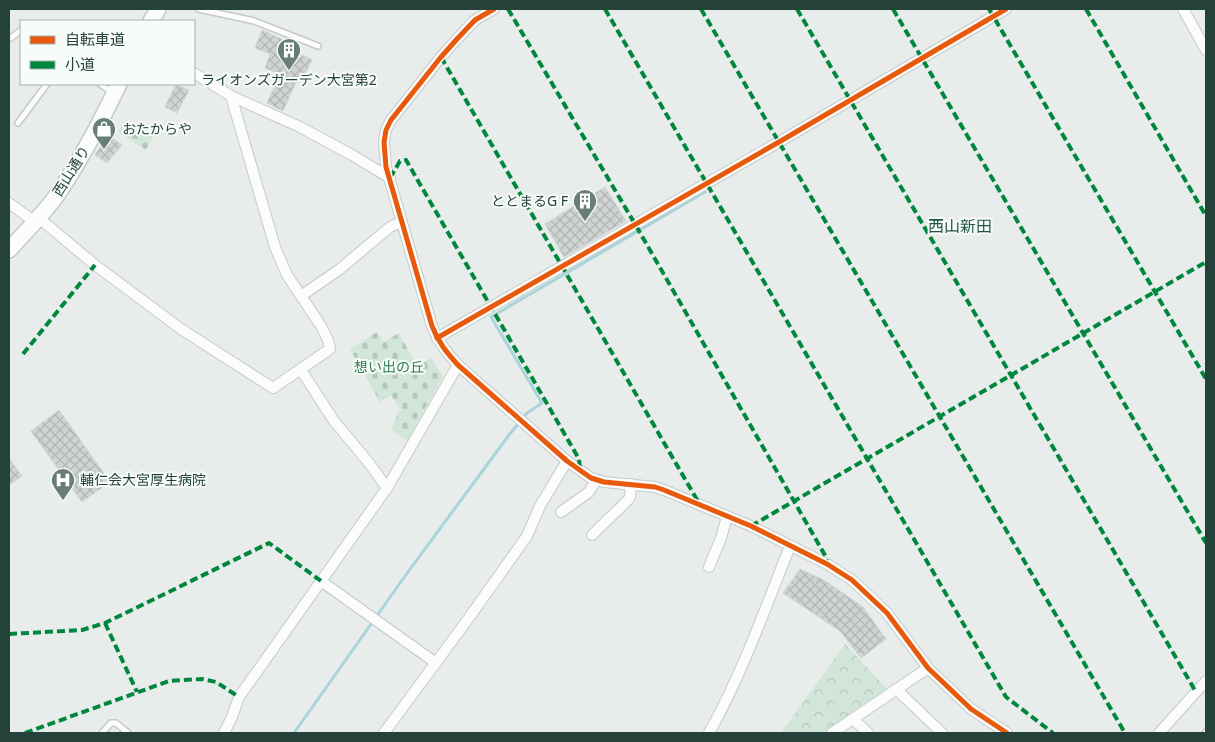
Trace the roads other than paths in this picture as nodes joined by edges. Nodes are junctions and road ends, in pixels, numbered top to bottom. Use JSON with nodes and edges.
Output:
{"nodes":[{"id":1,"x":158,"y":9,"type":"edge"},
{"id":2,"x":198,"y":9,"type":"edge"},
{"id":3,"x":494,"y":9,"type":"edge"},
{"id":4,"x":1006,"y":9,"type":"edge"},
{"id":5,"x":1182,"y":9,"type":"edge"},
{"id":6,"x":152,"y":20,"type":"edge"},
{"id":7,"x":20,"y":31,"type":"edge"},
{"id":8,"x":11,"y":38,"type":"dead end"},
{"id":9,"x":318,"y":46,"type":"dead end"},
{"id":10,"x":1206,"y":50,"type":"edge"},
{"id":11,"x":195,"y":74,"type":"edge"},
{"id":12,"x":47,"y":85,"type":"edge"},
{"id":13,"x":103,"y":85,"type":"edge"},
{"id":14,"x":117,"y":89,"type":"edge"},
{"id":15,"x":231,"y":96,"type":"junction"},
{"id":16,"x":18,"y":124,"type":"dead end"},
{"id":17,"x":390,"y":178,"type":"junction"},
{"id":18,"x":9,"y":202,"type":"edge"},
{"id":19,"x":37,"y":220,"type":"junction"},
{"id":20,"x":402,"y":222,"type":"junction"},
{"id":21,"x":9,"y":250,"type":"edge"},
{"id":22,"x":301,"y":296,"type":"junction"},
{"id":23,"x":437,"y":338,"type":"junction"},
{"id":24,"x":458,"y":365,"type":"junction"},
{"id":25,"x":301,"y":370,"type":"junction"},
{"id":26,"x":567,"y":461,"type":"junction"},
{"id":27,"x":596,"y":480,"type":"junction"},
{"id":28,"x":631,"y":484,"type":"junction"},
{"id":29,"x":387,"y":488,"type":"junction"},
{"id":30,"x":561,"y":512,"type":"dead end"},
{"id":31,"x":727,"y":517,"type":"junction"},
{"id":32,"x":592,"y":535,"type":"dead end"},
{"id":33,"x":790,"y":546,"type":"junction"},
{"id":34,"x":708,"y":567,"type":"dead end"},
{"id":35,"x":322,"y":581,"type":"junction"},
{"id":36,"x":436,"y":662,"type":"junction"},
{"id":37,"x":928,"y":668,"type":"junction"},
{"id":38,"x":1206,"y":681,"type":"edge"},
{"id":39,"x":896,"y":689,"type":"junction"},
{"id":40,"x":853,"y":719,"type":"junction"},
{"id":41,"x":991,"y":730,"type":"edge"},
{"id":42,"x":102,"y":733,"type":"edge"},
{"id":43,"x":128,"y":733,"type":"edge"},
{"id":44,"x":224,"y":733,"type":"edge"},
{"id":45,"x":384,"y":733,"type":"edge"},
{"id":46,"x":709,"y":733,"type":"edge"},
{"id":47,"x":832,"y":733,"type":"edge"},
{"id":48,"x":868,"y":733,"type":"edge"},
{"id":49,"x":942,"y":733,"type":"edge"},
{"id":50,"x":1007,"y":733,"type":"edge"},
{"id":51,"x":1160,"y":733,"type":"edge"}],
"edges":[{"from":1,"to":6,"type":"street"},
{"from":2,"to":9,"type":"lane"},
{"from":3,"to":17,"type":"street"},
{"from":4,"to":23,"type":"street"},
{"from":5,"to":10,"type":"street"},
{"from":7,"to":8,"type":"lane"},
{"from":11,"to":15,"type":"street"},
{"from":12,"to":16,"type":"lane"},
{"from":13,"to":14,"type":"lane"},
{"from":14,"to":19,"type":"street","name":"西山通り"},
{"from":15,"to":17,"type":"street"},
{"from":15,"to":22,"type":"street"},
{"from":17,"to":20,"type":"street"},
{"from":18,"to":19,"type":"street"},
{"from":19,"to":21,"type":"street","name":"西山通り"},
{"from":19,"to":25,"type":"street"},
{"from":20,"to":22,"type":"street"},
{"from":20,"to":23,"type":"street"},
{"from":22,"to":25,"type":"street"},
{"from":23,"to":24,"type":"street"},
{"from":24,"to":26,"type":"street"},
{"from":24,"to":29,"type":"street"},
{"from":25,"to":29,"type":"street"},
{"from":26,"to":27,"type":"street"},
{"from":26,"to":36,"type":"street"},
{"from":27,"to":28,"type":"street"},
{"from":27,"to":30,"type":"street"},
{"from":28,"to":31,"type":"street"},
{"from":28,"to":32,"type":"street"},
{"from":29,"to":35,"type":"street"},
{"from":31,"to":33,"type":"street"},
{"from":31,"to":34,"type":"street"},
{"from":33,"to":37,"type":"street"},
{"from":33,"to":46,"type":"street"},
{"from":35,"to":36,"type":"street"},
{"from":35,"to":44,"type":"street"},
{"from":36,"to":45,"type":"street"},
{"from":37,"to":39,"type":"street"},
{"from":37,"to":41,"type":"street"},
{"from":38,"to":51,"type":"street"},
{"from":39,"to":40,"type":"street"},
{"from":39,"to":49,"type":"street"},
{"from":40,"to":47,"type":"street"},
{"from":40,"to":48,"type":"street"},
{"from":41,"to":50,"type":"street"},
{"from":42,"to":43,"type":"lane"}]}
